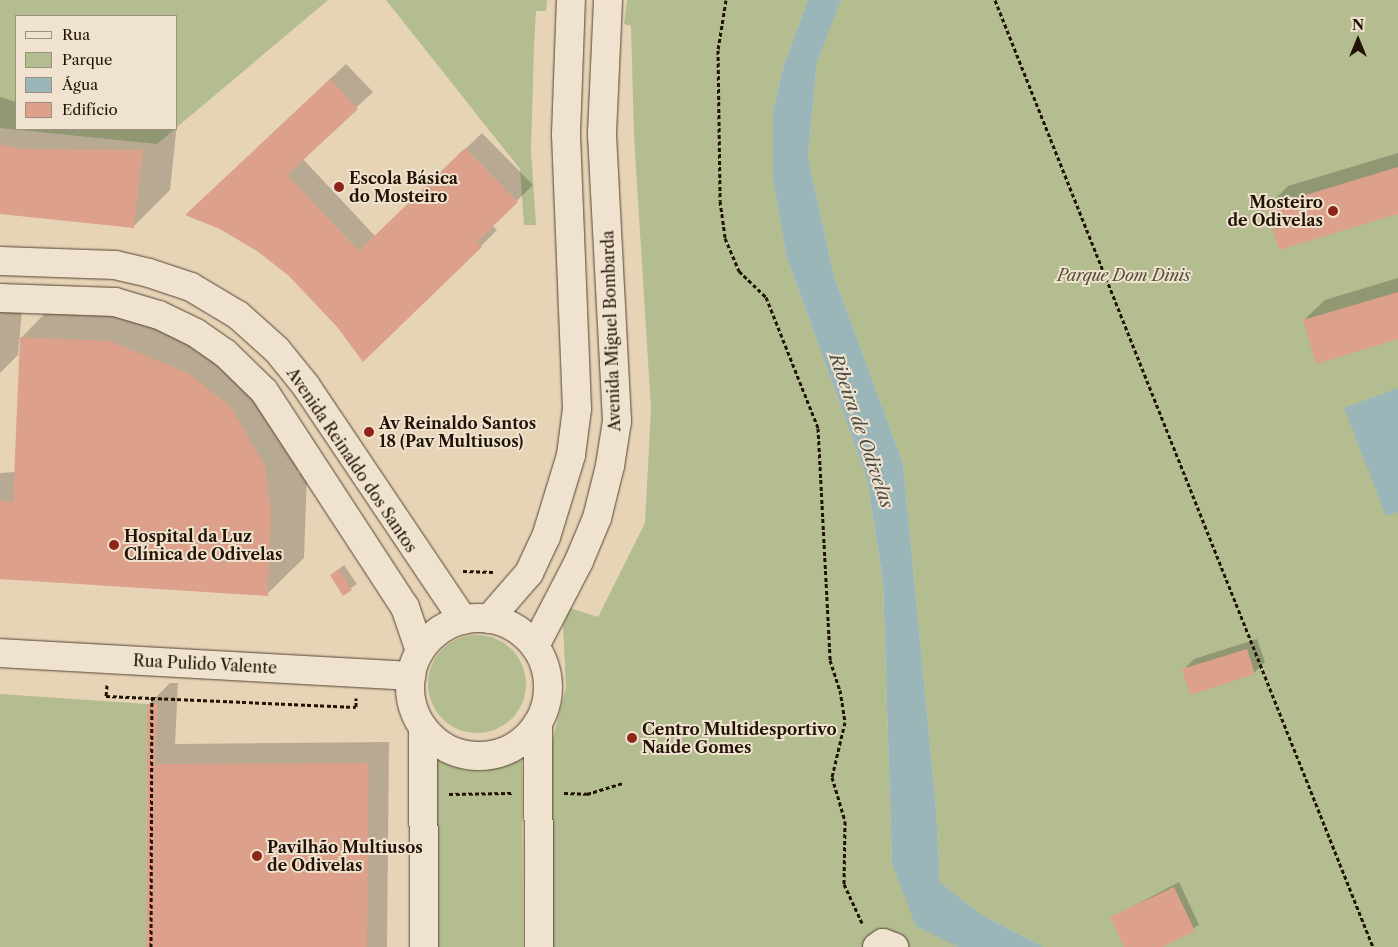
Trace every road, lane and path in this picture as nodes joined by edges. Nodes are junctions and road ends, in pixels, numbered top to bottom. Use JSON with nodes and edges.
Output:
{"nodes":[{"id":1,"x":571,"y":0,"type":"edge"},
{"id":2,"x":608,"y":0,"type":"edge"},
{"id":3,"x":726,"y":0,"type":"edge"},
{"id":4,"x":995,"y":0,"type":"edge"},
{"id":5,"x":0,"y":261,"type":"edge"},
{"id":6,"x":0,"y":298,"type":"edge"},
{"id":7,"x":458,"y":564,"type":"dead end"},
{"id":8,"x":529,"y":573,"type":"junction"},
{"id":9,"x":489,"y":619,"type":"junction"},
{"id":10,"x":462,"y":620,"type":"junction"},
{"id":11,"x":535,"y":646,"type":"junction"},
{"id":12,"x":420,"y":651,"type":"junction"},
{"id":13,"x":0,"y":652,"type":"edge"},
{"id":14,"x":108,"y":658,"type":"junction"},
{"id":15,"x":357,"y":673,"type":"junction"},
{"id":16,"x":410,"y":676,"type":"junction"},
{"id":17,"x":152,"y":698,"type":"junction"},
{"id":18,"x":538,"y":723,"type":"junction"},
{"id":19,"x":423,"y":728,"type":"junction"},
{"id":20,"x":871,"y":938,"type":"edge"},
{"id":21,"x":151,"y":947,"type":"edge"},
{"id":22,"x":424,"y":947,"type":"edge"},
{"id":23,"x":539,"y":947,"type":"edge"},
{"id":24,"x":894,"y":947,"type":"edge"},
{"id":25,"x":1373,"y":947,"type":"edge"}],
"edges":[{"from":1,"to":8,"type":"main road"},
{"from":2,"to":11,"type":"main road","name":"Avenida Miguel Bombarda"},
{"from":3,"to":20,"type":"path"},
{"from":4,"to":25,"type":"path"},
{"from":5,"to":10,"type":"main road","name":"Avenida Reinaldo dos Santos"},
{"from":6,"to":12,"type":"main road"},
{"from":7,"to":8,"type":"path"},
{"from":8,"to":9,"type":"main road"},
{"from":9,"to":10,"type":"main road"},
{"from":9,"to":11,"type":"main road"},
{"from":10,"to":12,"type":"main road"},
{"from":11,"to":18,"type":"main road"},
{"from":12,"to":16,"type":"main road"},
{"from":13,"to":14,"type":"main road","name":"Rua Pulido Valente"},
{"from":14,"to":15,"type":"main road","name":"Rua Pulido Valente"},
{"from":14,"to":17,"type":"path"},
{"from":15,"to":16,"type":"main road","name":"Rua Pulido Valente"},
{"from":15,"to":17,"type":"path"},
{"from":16,"to":19,"type":"main road"},
{"from":17,"to":21,"type":"path"},
{"from":18,"to":19,"type":"main road"},
{"from":18,"to":23,"type":"main road"},
{"from":19,"to":22,"type":"main road"},
{"from":20,"to":24,"type":"main road"}]}
